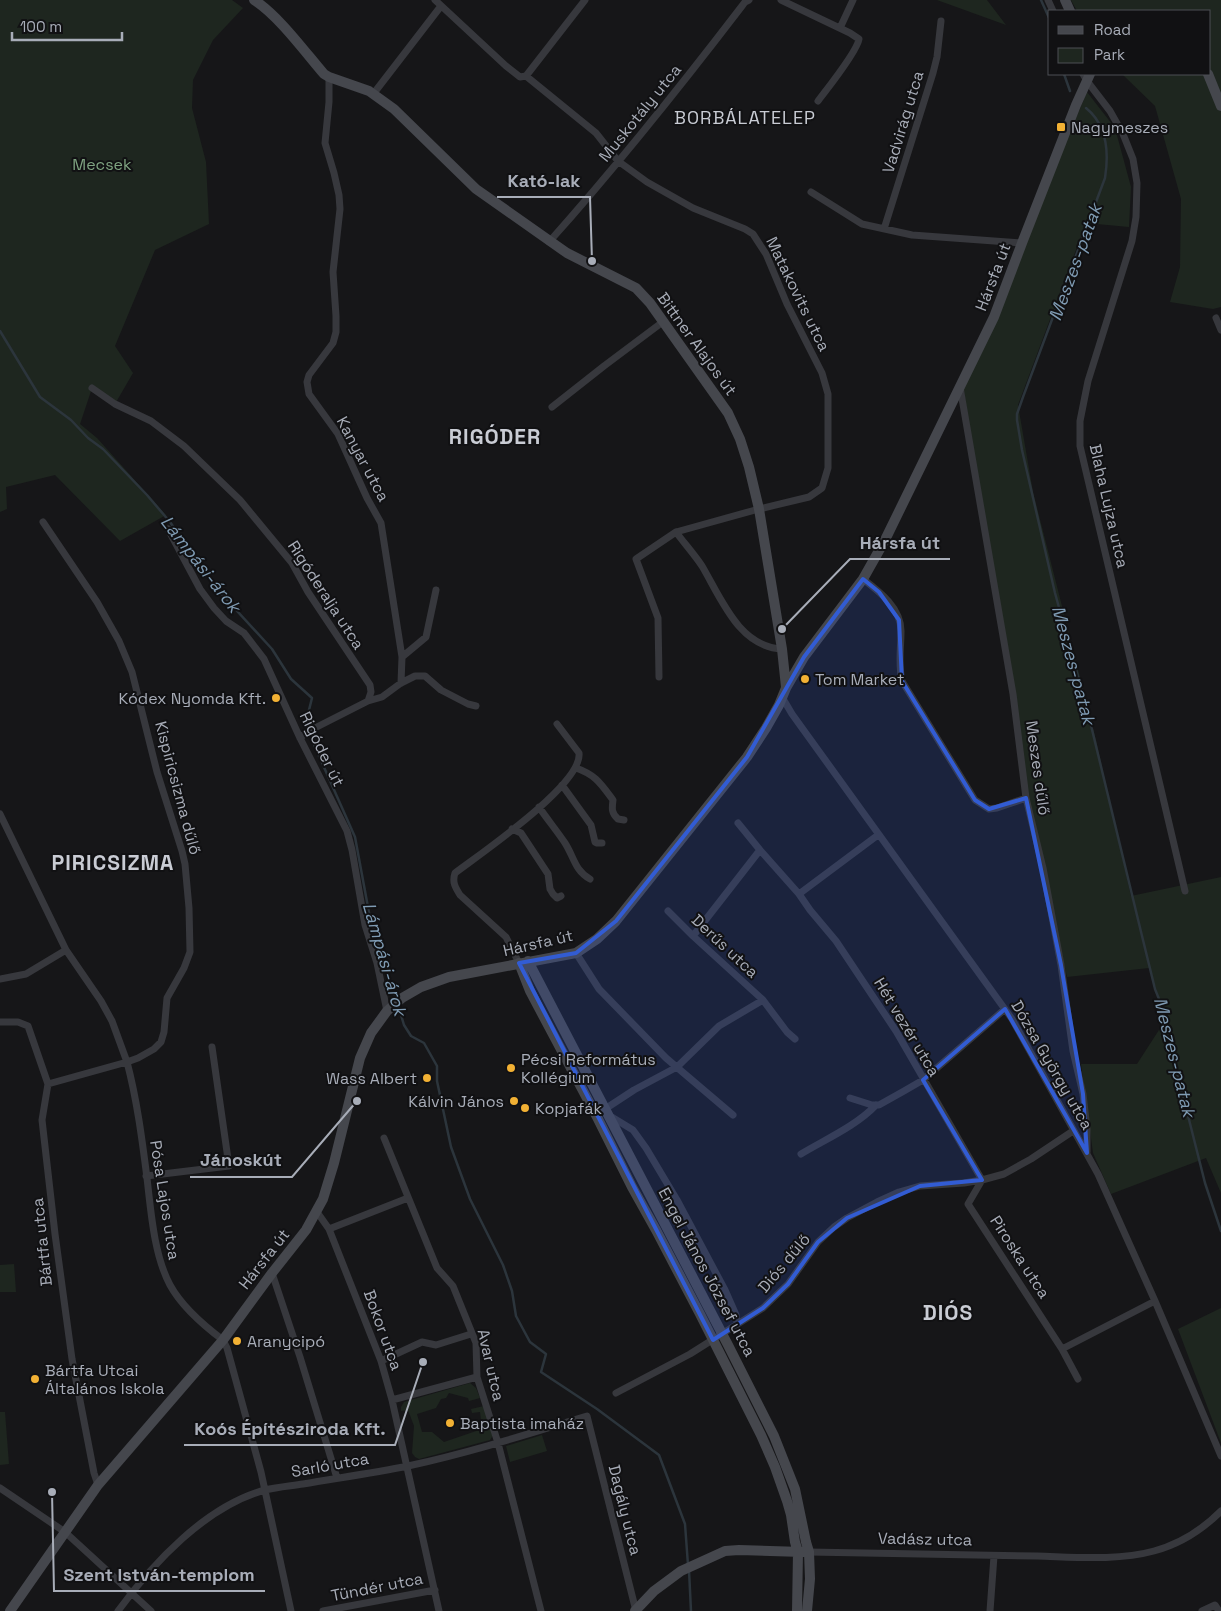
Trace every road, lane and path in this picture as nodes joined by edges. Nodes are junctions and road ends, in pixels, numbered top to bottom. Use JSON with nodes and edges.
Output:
{"nodes":[{"id":1,"x":254,"y":0,"type":"edge"},
{"id":2,"x":435,"y":0,"type":"edge"},
{"id":3,"x":585,"y":0,"type":"edge"},
{"id":4,"x":781,"y":0,"type":"edge"},
{"id":5,"x":853,"y":0,"type":"edge"},
{"id":6,"x":745,"y":1,"type":"edge"},
{"id":7,"x":441,"y":6,"type":"junction"},
{"id":8,"x":941,"y":21,"type":"dead end"},
{"id":9,"x":840,"y":28,"type":"junction"},
{"id":10,"x":1208,"y":75,"type":"edge"},
{"id":11,"x":526,"y":76,"type":"junction"},
{"id":12,"x":1087,"y":76,"type":"edge"},
{"id":13,"x":330,"y":78,"type":"junction"},
{"id":14,"x":374,"y":93,"type":"junction"},
{"id":15,"x":818,"y":101,"type":"dead end"},
{"id":16,"x":1221,"y":106,"type":"edge"},
{"id":17,"x":618,"y":161,"type":"junction"},
{"id":18,"x":811,"y":192,"type":"dead end"},
{"id":19,"x":884,"y":228,"type":"junction"},
{"id":20,"x":549,"y":242,"type":"junction"},
{"id":21,"x":1022,"y":243,"type":"junction"},
{"id":22,"x":1216,"y":318,"type":"dead end"},
{"id":23,"x":664,"y":321,"type":"junction"},
{"id":24,"x":1221,"y":330,"type":"edge"},
{"id":25,"x":960,"y":386,"type":"junction"},
{"id":26,"x":92,"y":388,"type":"dead end"},
{"id":27,"x":552,"y":407,"type":"dead end"},
{"id":28,"x":759,"y":509,"type":"junction"},
{"id":29,"x":43,"y":522,"type":"dead end"},
{"id":30,"x":168,"y":529,"type":"dead end"},
{"id":31,"x":676,"y":532,"type":"junction"},
{"id":32,"x":863,"y":579,"type":"junction"},
{"id":33,"x":436,"y":590,"type":"dead end"},
{"id":34,"x":782,"y":649,"type":"junction"},
{"id":35,"x":402,"y":657,"type":"junction"},
{"id":36,"x":659,"y":677,"type":"dead end"},
{"id":37,"x":401,"y":683,"type":"junction"},
{"id":38,"x":784,"y":692,"type":"junction"},
{"id":39,"x":368,"y":701,"type":"junction"},
{"id":40,"x":476,"y":706,"type":"dead end"},
{"id":41,"x":557,"y":724,"type":"dead end"},
{"id":42,"x":300,"y":738,"type":"junction"},
{"id":43,"x":576,"y":768,"type":"junction"},
{"id":44,"x":562,"y":785,"type":"junction"},
{"id":45,"x":1026,"y":798,"type":"junction"},
{"id":46,"x":539,"y":807,"type":"junction"},
{"id":47,"x":0,"y":814,"type":"edge"},
{"id":48,"x":624,"y":820,"type":"dead end"},
{"id":49,"x":738,"y":823,"type":"dead end"},
{"id":50,"x":512,"y":829,"type":"junction"},
{"id":51,"x":878,"y":835,"type":"junction"},
{"id":52,"x":602,"y":843,"type":"dead end"},
{"id":53,"x":760,"y":850,"type":"junction"},
{"id":54,"x":590,"y":879,"type":"dead end"},
{"id":55,"x":1185,"y":891,"type":"dead end"},
{"id":56,"x":799,"y":894,"type":"junction"},
{"id":57,"x":561,"y":896,"type":"dead end"},
{"id":58,"x":668,"y":911,"type":"dead end"},
{"id":59,"x":693,"y":936,"type":"junction"},
{"id":60,"x":66,"y":950,"type":"junction"},
{"id":61,"x":576,"y":953,"type":"junction"},
{"id":62,"x":523,"y":962,"type":"junction"},
{"id":63,"x":0,"y":980,"type":"edge"},
{"id":64,"x":763,"y":1000,"type":"junction"},
{"id":65,"x":390,"y":1009,"type":"junction"},
{"id":66,"x":1005,"y":1009,"type":"junction"},
{"id":67,"x":0,"y":1022,"type":"edge"},
{"id":68,"x":795,"y":1039,"type":"dead end"},
{"id":69,"x":212,"y":1047,"type":"dead end"},
{"id":70,"x":128,"y":1062,"type":"junction"},
{"id":71,"x":677,"y":1067,"type":"junction"},
{"id":72,"x":923,"y":1080,"type":"junction"},
{"id":73,"x":48,"y":1084,"type":"junction"},
{"id":74,"x":850,"y":1098,"type":"dead end"},
{"id":75,"x":876,"y":1105,"type":"junction"},
{"id":76,"x":607,"y":1112,"type":"junction"},
{"id":77,"x":733,"y":1116,"type":"dead end"},
{"id":78,"x":1073,"y":1131,"type":"junction"},
{"id":79,"x":384,"y":1138,"type":"dead end"},
{"id":80,"x":1087,"y":1153,"type":"junction"},
{"id":81,"x":801,"y":1154,"type":"dead end"},
{"id":82,"x":146,"y":1176,"type":"junction"},
{"id":83,"x":982,"y":1180,"type":"junction"},
{"id":84,"x":408,"y":1198,"type":"junction"},
{"id":85,"x":317,"y":1212,"type":"junction"},
{"id":86,"x":329,"y":1229,"type":"junction"},
{"id":87,"x":272,"y":1273,"type":"junction"},
{"id":88,"x":1156,"y":1301,"type":"junction"},
{"id":89,"x":737,"y":1325,"type":"junction"},
{"id":90,"x":472,"y":1334,"type":"junction"},
{"id":91,"x":718,"y":1337,"type":"junction"},
{"id":92,"x":222,"y":1340,"type":"junction"},
{"id":93,"x":1062,"y":1349,"type":"junction"},
{"id":94,"x":381,"y":1361,"type":"junction"},
{"id":95,"x":477,"y":1377,"type":"junction"},
{"id":96,"x":1078,"y":1380,"type":"dead end"},
{"id":97,"x":616,"y":1393,"type":"dead end"},
{"id":98,"x":392,"y":1400,"type":"junction"},
{"id":99,"x":587,"y":1416,"type":"joint"},
{"id":100,"x":498,"y":1443,"type":"junction"},
{"id":101,"x":1221,"y":1456,"type":"edge"},
{"id":102,"x":407,"y":1466,"type":"junction"},
{"id":103,"x":337,"y":1478,"type":"junction"},
{"id":104,"x":98,"y":1485,"type":"junction"},
{"id":105,"x":0,"y":1488,"type":"edge"},
{"id":106,"x":265,"y":1490,"type":"junction"},
{"id":107,"x":1221,"y":1511,"type":"edge"},
{"id":108,"x":64,"y":1532,"type":"junction"},
{"id":109,"x":798,"y":1552,"type":"junction"},
{"id":110,"x":809,"y":1552,"type":"junction"},
{"id":111,"x":994,"y":1556,"type":"junction"},
{"id":112,"x":435,"y":1590,"type":"junction"},
{"id":113,"x":132,"y":1592,"type":"junction"},
{"id":114,"x":1218,"y":1606,"type":"edge"},
{"id":115,"x":10,"y":1611,"type":"edge"},
{"id":116,"x":118,"y":1611,"type":"edge"},
{"id":117,"x":151,"y":1611,"type":"edge"},
{"id":118,"x":291,"y":1611,"type":"edge"},
{"id":119,"x":323,"y":1611,"type":"edge"},
{"id":120,"x":439,"y":1611,"type":"edge"},
{"id":121,"x":541,"y":1611,"type":"edge"},
{"id":122,"x":635,"y":1611,"type":"edge"},
{"id":123,"x":797,"y":1611,"type":"edge"},
{"id":124,"x":807,"y":1611,"type":"edge"},
{"id":125,"x":990,"y":1611,"type":"edge"},
{"id":126,"x":1202,"y":1611,"type":"edge"}],
"edges":[{"from":1,"to":13,"type":"street","name":"Bittner Alajos út"},
{"from":2,"to":7,"type":"street","name":"Matakovits utca"},
{"from":3,"to":11,"type":"street"},
{"from":4,"to":9,"type":"street"},
{"from":5,"to":9,"type":"street"},
{"from":6,"to":17,"type":"street","name":"Muskotály utca"},
{"from":7,"to":11,"type":"street","name":"Matakovits utca"},
{"from":7,"to":14,"type":"street"},
{"from":8,"to":19,"type":"street","name":"Vadvirág utca"},
{"from":9,"to":15,"type":"street"},
{"from":10,"to":16,"type":"street"},
{"from":11,"to":17,"type":"street","name":"Matakovits utca"},
{"from":12,"to":21,"type":"street","name":"Hársfa út"},
{"from":12,"to":55,"type":"street","name":"Blaha Lujza utca"},
{"from":13,"to":14,"type":"street","name":"Bittner Alajos út"},
{"from":13,"to":35,"type":"street","name":"Kanyar utca"},
{"from":14,"to":20,"type":"street","name":"Bittner Alajos út"},
{"from":17,"to":20,"type":"street","name":"Muskotály utca"},
{"from":17,"to":28,"type":"street","name":"Matakovits utca"},
{"from":18,"to":19,"type":"street"},
{"from":19,"to":21,"type":"street"},
{"from":20,"to":23,"type":"street","name":"Bittner Alajos út"},
{"from":21,"to":25,"type":"street","name":"Hársfa út"},
{"from":22,"to":24,"type":"street"},
{"from":23,"to":27,"type":"street"},
{"from":23,"to":28,"type":"street","name":"Bittner Alajos út"},
{"from":25,"to":32,"type":"street","name":"Hársfa út"},
{"from":25,"to":45,"type":"street","name":"Meszes dűlő"},
{"from":26,"to":39,"type":"street","name":"Rigóderalja utca"},
{"from":28,"to":31,"type":"street","name":"Matakovits utca"},
{"from":28,"to":34,"type":"street","name":"Bittner Alajos út"},
{"from":29,"to":70,"type":"street","name":"Kispiricsizma dűlő"},
{"from":30,"to":42,"type":"street","name":"Rigóder út"},
{"from":31,"to":34,"type":"street"},
{"from":31,"to":36,"type":"street","name":"Matakovits utca"},
{"from":32,"to":38,"type":"street","name":"Hársfa út"},
{"from":32,"to":45,"type":"street"},
{"from":33,"to":35,"type":"street"},
{"from":34,"to":38,"type":"street","name":"Bittner Alajos út"},
{"from":35,"to":37,"type":"street","name":"Kanyar utca"},
{"from":37,"to":39,"type":"street"},
{"from":37,"to":40,"type":"street"},
{"from":38,"to":51,"type":"street","name":"Dózsa György utca"},
{"from":38,"to":61,"type":"street","name":"Hársfa út"},
{"from":39,"to":42,"type":"street"},
{"from":41,"to":43,"type":"street"},
{"from":42,"to":65,"type":"street","name":"Rigóder út"},
{"from":43,"to":44,"type":"street"},
{"from":43,"to":48,"type":"street"},
{"from":44,"to":46,"type":"street"},
{"from":44,"to":52,"type":"street"},
{"from":45,"to":80,"type":"street","name":"Meszes dűlő"},
{"from":46,"to":50,"type":"street"},
{"from":46,"to":54,"type":"street"},
{"from":47,"to":60,"type":"street"},
{"from":49,"to":53,"type":"street","name":"Hét vezér utca"},
{"from":50,"to":57,"type":"street"},
{"from":50,"to":62,"type":"street"},
{"from":51,"to":56,"type":"street"},
{"from":51,"to":66,"type":"street","name":"Dózsa György utca"},
{"from":53,"to":56,"type":"street","name":"Hét vezér utca"},
{"from":53,"to":59,"type":"street"},
{"from":56,"to":72,"type":"street","name":"Hét vezér utca"},
{"from":58,"to":59,"type":"street","name":"Derűs utca"},
{"from":59,"to":64,"type":"street","name":"Derűs utca"},
{"from":60,"to":63,"type":"street"},
{"from":60,"to":70,"type":"street"},
{"from":61,"to":62,"type":"street","name":"Hársfa út"},
{"from":61,"to":71,"type":"street"},
{"from":62,"to":65,"type":"street","name":"Hársfa út"},
{"from":62,"to":76,"type":"street","name":"Engel János József utca"},
{"from":62,"to":91,"type":"street","name":"Engel János József utca"},
{"from":64,"to":68,"type":"street","name":"Derűs utca"},
{"from":64,"to":71,"type":"street"},
{"from":65,"to":85,"type":"street","name":"Hársfa út"},
{"from":66,"to":72,"type":"street"},
{"from":66,"to":78,"type":"street","name":"Dózsa György utca"},
{"from":67,"to":73,"type":"street","name":"Bártfa utca"},
{"from":69,"to":82,"type":"street"},
{"from":70,"to":73,"type":"street","name":"Kispiricsizma dűlő"},
{"from":70,"to":82,"type":"street","name":"Pósa Lajos utca"},
{"from":71,"to":76,"type":"street"},
{"from":71,"to":77,"type":"street"},
{"from":72,"to":75,"type":"street"},
{"from":72,"to":83,"type":"street","name":"Hét vezér utca"},
{"from":73,"to":104,"type":"street","name":"Bártfa utca"},
{"from":74,"to":75,"type":"street"},
{"from":75,"to":81,"type":"street"},
{"from":76,"to":89,"type":"street"},
{"from":76,"to":91,"type":"street","name":"Engel János József utca"},
{"from":78,"to":80,"type":"street","name":"Dózsa György utca"},
{"from":78,"to":83,"type":"street"},
{"from":79,"to":84,"type":"street","name":"Avar utca"},
{"from":80,"to":88,"type":"street","name":"Dózsa György utca"},
{"from":82,"to":92,"type":"street","name":"Pósa Lajos utca"},
{"from":83,"to":89,"type":"street","name":"Diós dűlő"},
{"from":83,"to":93,"type":"street","name":"Piroska utca"},
{"from":84,"to":86,"type":"street"},
{"from":84,"to":90,"type":"street","name":"Avar utca"},
{"from":85,"to":86,"type":"street","name":"Bokor utca"},
{"from":85,"to":87,"type":"street","name":"Hársfa út"},
{"from":86,"to":94,"type":"street","name":"Bokor utca"},
{"from":87,"to":92,"type":"street","name":"Hársfa út"},
{"from":87,"to":103,"type":"street"},
{"from":88,"to":93,"type":"street"},
{"from":88,"to":101,"type":"street","name":"Dózsa György utca"},
{"from":89,"to":91,"type":"street","name":"Diós dűlő"},
{"from":90,"to":94,"type":"street"},
{"from":90,"to":95,"type":"street","name":"Avar utca"},
{"from":91,"to":97,"type":"street","name":"Diós dűlő"},
{"from":91,"to":109,"type":"street","name":"Engel János József utca"},
{"from":91,"to":110,"type":"street","name":"Engel János József utca"},
{"from":92,"to":104,"type":"street","name":"Hársfa út"},
{"from":92,"to":106,"type":"street","name":"Pósa Lajos utca"},
{"from":93,"to":96,"type":"street"},
{"from":94,"to":98,"type":"street","name":"Bokor utca"},
{"from":95,"to":98,"type":"street"},
{"from":95,"to":100,"type":"street","name":"Avar utca"},
{"from":98,"to":102,"type":"street","name":"Bokor utca"},
{"from":99,"to":100,"type":"street","name":"Sarló utca"},
{"from":99,"to":122,"type":"street","name":"Dagály utca"},
{"from":100,"to":102,"type":"street","name":"Sarló utca"},
{"from":100,"to":121,"type":"street","name":"Avar utca"},
{"from":102,"to":103,"type":"street","name":"Sarló utca"},
{"from":102,"to":112,"type":"street","name":"Bokor utca"},
{"from":103,"to":106,"type":"street","name":"Sarló utca"},
{"from":104,"to":108,"type":"street","name":"Hársfa út"},
{"from":105,"to":108,"type":"street"},
{"from":106,"to":113,"type":"street","name":"Sarló utca"},
{"from":106,"to":118,"type":"street","name":"Pósa Lajos utca"},
{"from":107,"to":111,"type":"street","name":"Vadász utca"},
{"from":108,"to":113,"type":"street"},
{"from":108,"to":115,"type":"street","name":"Hársfa út"},
{"from":109,"to":110,"type":"street","name":"Vadász utca"},
{"from":109,"to":122,"type":"street","name":"Vadász utca"},
{"from":109,"to":123,"type":"street","name":"Engel János József utca"},
{"from":110,"to":111,"type":"street","name":"Vadász utca"},
{"from":110,"to":124,"type":"street","name":"Engel János József utca"},
{"from":111,"to":125,"type":"street"},
{"from":112,"to":119,"type":"street","name":"Tündér utca"},
{"from":112,"to":120,"type":"street","name":"Bokor utca"},
{"from":113,"to":116,"type":"street","name":"Sarló utca"},
{"from":113,"to":117,"type":"street"},
{"from":114,"to":126,"type":"street"}]}
